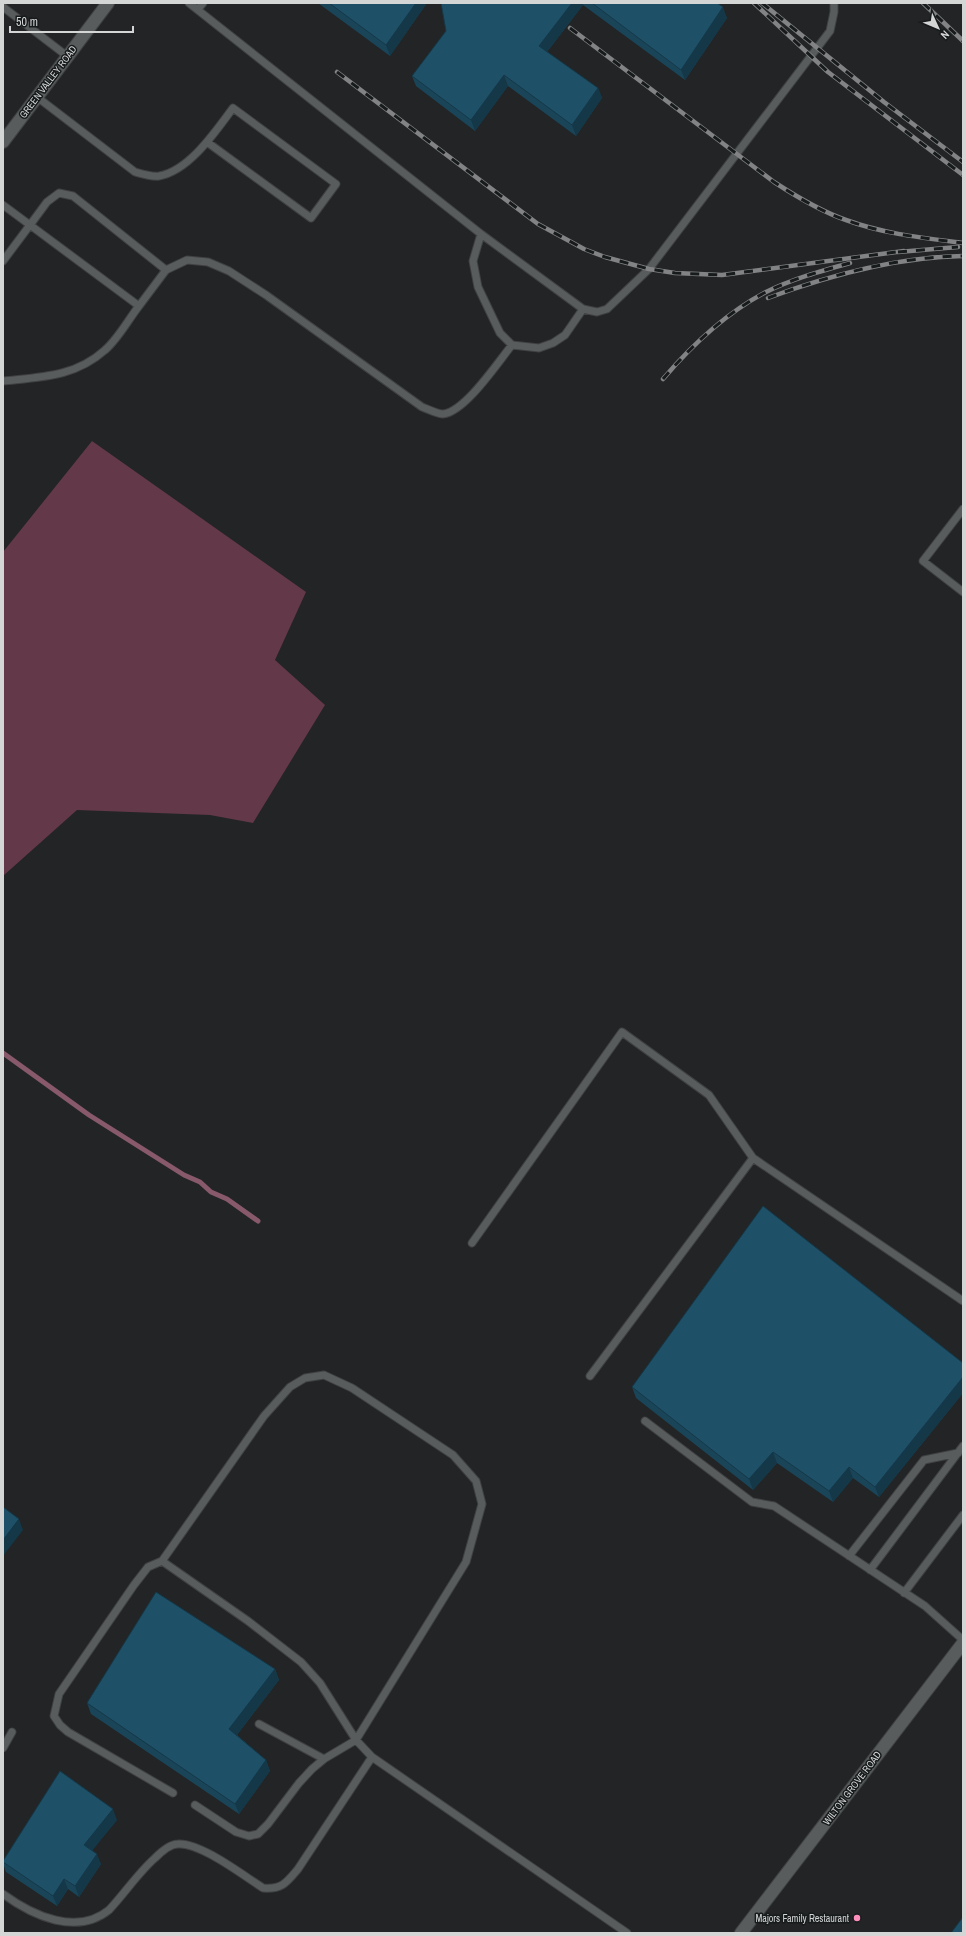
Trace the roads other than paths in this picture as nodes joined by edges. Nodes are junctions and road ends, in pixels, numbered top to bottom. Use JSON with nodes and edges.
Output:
{"nodes":[{"id":1,"x":108,"y":3,"type":"edge"},
{"id":2,"x":190,"y":3,"type":"edge"},
{"id":3,"x":203,"y":3,"type":"edge"},
{"id":4,"x":834,"y":3,"type":"edge"},
{"id":5,"x":3,"y":7,"type":"edge"},
{"id":6,"x":198,"y":9,"type":"junction"},
{"id":7,"x":67,"y":56,"type":"junction"},
{"id":8,"x":37,"y":97,"type":"junction"},
{"id":9,"x":3,"y":142,"type":"edge"},
{"id":10,"x":207,"y":142,"type":"junction"},
{"id":11,"x":3,"y":205,"type":"edge"},
{"id":12,"x":30,"y":225,"type":"junction"},
{"id":13,"x":480,"y":234,"type":"junction"},
{"id":14,"x":3,"y":261,"type":"edge"},
{"id":15,"x":166,"y":270,"type":"junction"},
{"id":16,"x":139,"y":306,"type":"junction"},
{"id":17,"x":583,"y":309,"type":"junction"},
{"id":18,"x":512,"y":344,"type":"junction"},
{"id":19,"x":3,"y":381,"type":"edge"},
{"id":20,"x":963,"y":509,"type":"edge"},
{"id":21,"x":963,"y":592,"type":"edge"},
{"id":22,"x":753,"y":1158,"type":"junction"},
{"id":23,"x":472,"y":1243,"type":"dead end"},
{"id":24,"x":963,"y":1301,"type":"edge"},
{"id":25,"x":590,"y":1376,"type":"dead end"},
{"id":26,"x":645,"y":1421,"type":"dead end"},
{"id":27,"x":963,"y":1446,"type":"edge"},
{"id":28,"x":958,"y":1453,"type":"junction"},
{"id":29,"x":963,"y":1515,"type":"edge"},
{"id":30,"x":850,"y":1556,"type":"junction"},
{"id":31,"x":162,"y":1561,"type":"junction"},
{"id":32,"x":870,"y":1570,"type":"junction"},
{"id":33,"x":904,"y":1593,"type":"junction"},
{"id":34,"x":963,"y":1640,"type":"edge"},
{"id":35,"x":963,"y":1643,"type":"edge"},
{"id":36,"x":259,"y":1724,"type":"dead end"},
{"id":37,"x":12,"y":1732,"type":"dead end"},
{"id":38,"x":356,"y":1740,"type":"junction"},
{"id":39,"x":3,"y":1748,"type":"edge"},
{"id":40,"x":372,"y":1757,"type":"junction"},
{"id":41,"x":324,"y":1759,"type":"junction"},
{"id":42,"x":173,"y":1793,"type":"dead end"},
{"id":43,"x":195,"y":1805,"type":"dead end"},
{"id":44,"x":3,"y":1894,"type":"edge"},
{"id":45,"x":627,"y":1933,"type":"edge"},
{"id":46,"x":741,"y":1933,"type":"edge"}],
"edges":[{"from":1,"to":7,"type":"main road","name":"GREEN VALLEY ROAD"},
{"from":2,"to":6,"type":"lane"},
{"from":3,"to":6,"type":"lane"},
{"from":4,"to":17,"type":"lane"},
{"from":5,"to":7,"type":"lane"},
{"from":6,"to":13,"type":"lane"},
{"from":7,"to":8,"type":"main road","name":"GREEN VALLEY ROAD"},
{"from":8,"to":9,"type":"main road","name":"GREEN VALLEY ROAD"},
{"from":8,"to":10,"type":"lane"},
{"from":10,"to":10,"type":"lane"},
{"from":11,"to":12,"type":"lane"},
{"from":12,"to":14,"type":"lane"},
{"from":12,"to":15,"type":"lane"},
{"from":12,"to":16,"type":"lane"},
{"from":13,"to":17,"type":"lane"},
{"from":13,"to":18,"type":"lane"},
{"from":15,"to":16,"type":"lane"},
{"from":15,"to":18,"type":"lane"},
{"from":16,"to":19,"type":"lane"},
{"from":17,"to":18,"type":"lane"},
{"from":20,"to":21,"type":"lane"},
{"from":22,"to":23,"type":"lane"},
{"from":22,"to":24,"type":"lane"},
{"from":22,"to":25,"type":"lane"},
{"from":26,"to":30,"type":"lane"},
{"from":27,"to":28,"type":"lane"},
{"from":28,"to":30,"type":"lane"},
{"from":28,"to":32,"type":"lane"},
{"from":29,"to":33,"type":"lane"},
{"from":30,"to":32,"type":"lane"},
{"from":31,"to":38,"type":"lane"},
{"from":31,"to":38,"type":"lane"},
{"from":31,"to":42,"type":"lane"},
{"from":32,"to":33,"type":"lane"},
{"from":33,"to":34,"type":"lane"},
{"from":35,"to":46,"type":"main road","name":"WILTON GROVE ROAD"},
{"from":36,"to":41,"type":"lane"},
{"from":37,"to":39,"type":"lane"},
{"from":38,"to":40,"type":"lane"},
{"from":38,"to":41,"type":"lane"},
{"from":40,"to":44,"type":"lane"},
{"from":40,"to":45,"type":"lane"},
{"from":41,"to":43,"type":"lane"}]}
